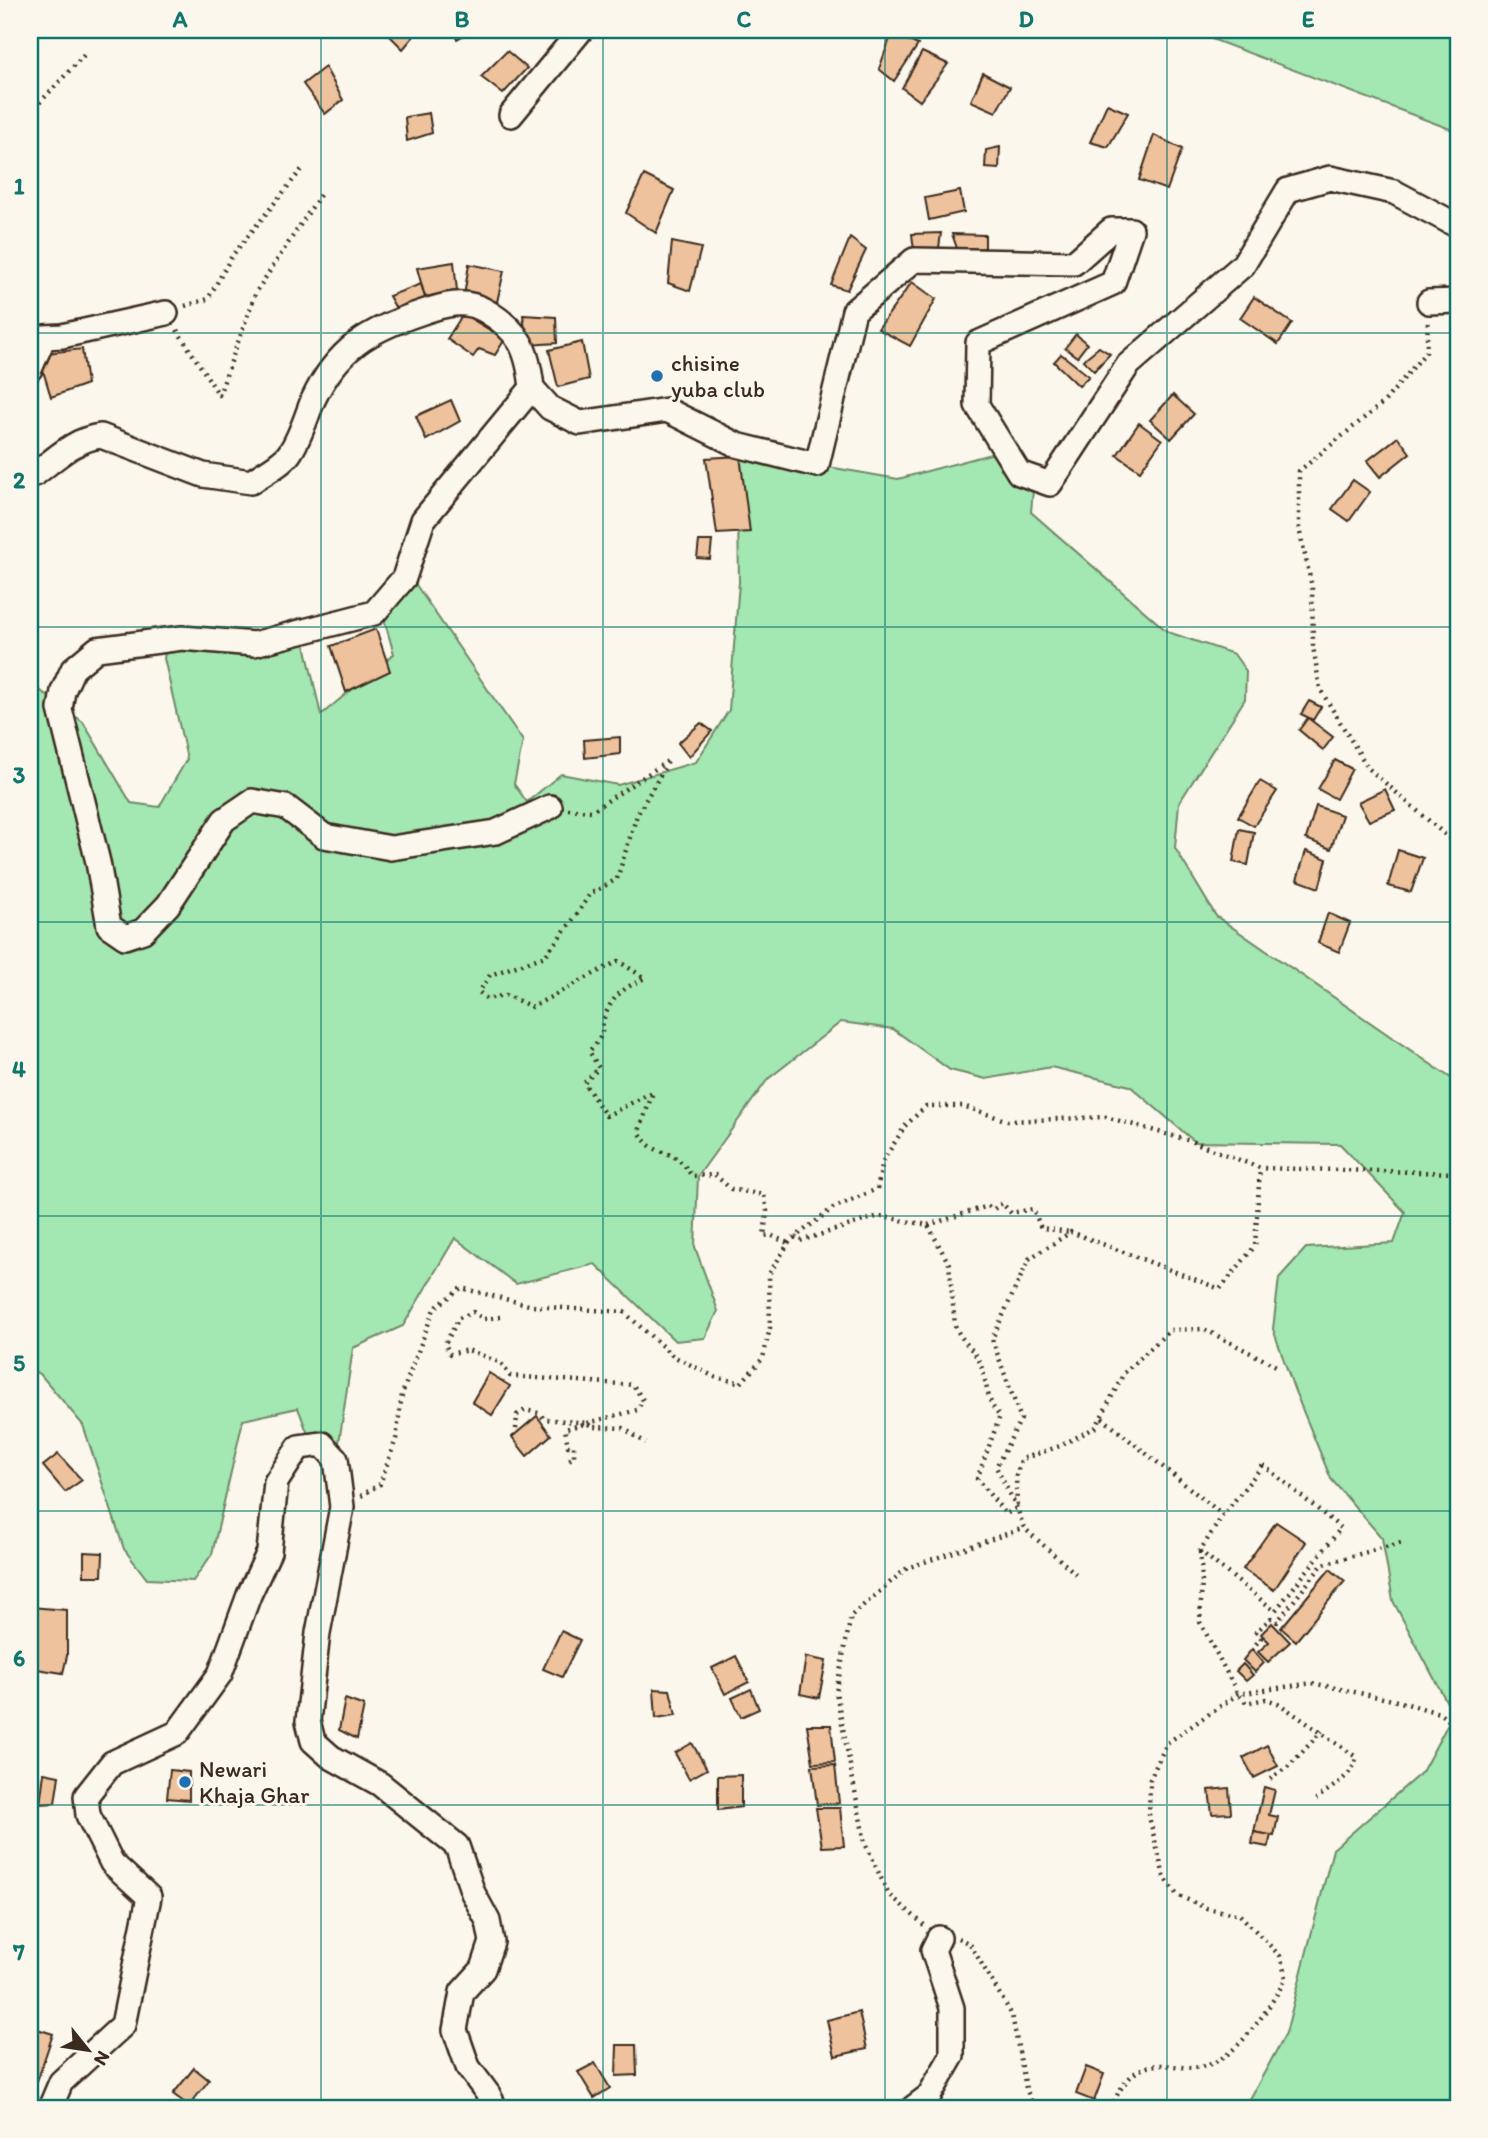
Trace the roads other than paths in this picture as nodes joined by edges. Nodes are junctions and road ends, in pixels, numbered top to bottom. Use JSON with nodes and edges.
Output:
{"nodes":[{"id":1,"x":581,"y":30,"type":"edge"},
{"id":2,"x":511,"y":115,"type":"dead end"},
{"id":3,"x":1458,"y":226,"type":"edge"},
{"id":4,"x":1458,"y":301,"type":"edge"},
{"id":5,"x":1429,"y":302,"type":"road end"},
{"id":6,"x":166,"y":313,"type":"road end"},
{"id":7,"x":30,"y":369,"type":"edge"},
{"id":8,"x":533,"y":388,"type":"junction"},
{"id":9,"x":30,"y":474,"type":"edge"},
{"id":10,"x":550,"y":807,"type":"road end"},
{"id":11,"x":939,"y":1938,"type":"road end"},
{"id":12,"x":50,"y":2108,"type":"edge"},
{"id":13,"x":495,"y":2108,"type":"edge"},
{"id":14,"x":913,"y":2108,"type":"edge"}],
"edges":[{"from":1,"to":2,"type":"street"},
{"from":3,"to":8,"type":"street"},
{"from":4,"to":5,"type":"street"},
{"from":6,"to":7,"type":"street"},
{"from":8,"to":9,"type":"street"},
{"from":8,"to":10,"type":"street"},
{"from":11,"to":14,"type":"street"},
{"from":12,"to":13,"type":"street"}]}
